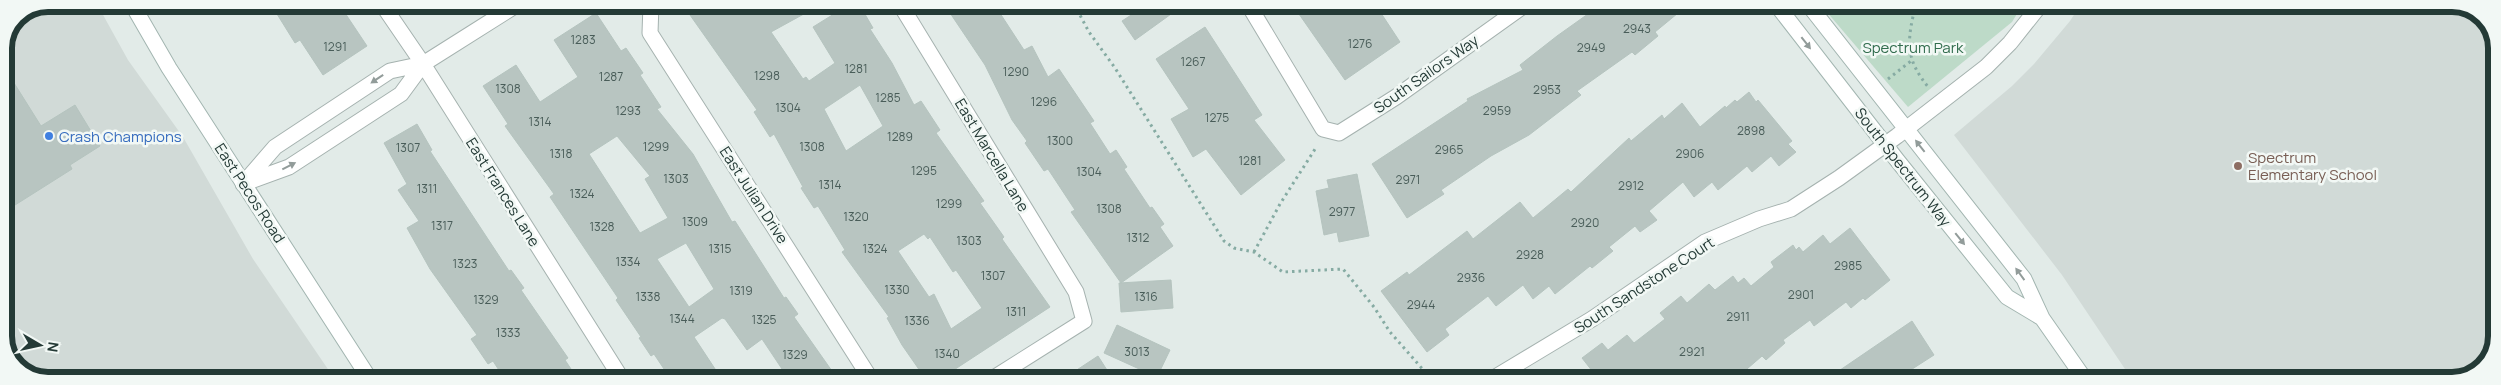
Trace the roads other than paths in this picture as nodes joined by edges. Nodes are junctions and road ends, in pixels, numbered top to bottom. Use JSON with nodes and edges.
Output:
{"nodes":[{"id":1,"x":137,"y":12,"type":"edge"},
{"id":2,"x":388,"y":12,"type":"edge"},
{"id":3,"x":505,"y":12,"type":"edge"},
{"id":4,"x":650,"y":12,"type":"edge"},
{"id":5,"x":905,"y":12,"type":"edge"},
{"id":6,"x":1253,"y":13,"type":"edge"},
{"id":7,"x":1514,"y":13,"type":"edge"},
{"id":8,"x":1784,"y":13,"type":"edge"},
{"id":9,"x":1815,"y":13,"type":"edge"},
{"id":10,"x":1822,"y":13,"type":"edge"},
{"id":11,"x":2034,"y":13,"type":"edge"},
{"id":12,"x":1818,"y":17,"type":"junction"},
{"id":13,"x":423,"y":64,"type":"junction"},
{"id":14,"x":1897,"y":137,"type":"junction"},
{"id":15,"x":243,"y":184,"type":"junction"},
{"id":16,"x":2042,"y":318,"type":"junction"},
{"id":17,"x":364,"y":372,"type":"edge"},
{"id":18,"x":617,"y":372,"type":"edge"},
{"id":19,"x":866,"y":372,"type":"edge"},
{"id":20,"x":1003,"y":372,"type":"edge"},
{"id":21,"x":1504,"y":372,"type":"edge"},
{"id":22,"x":2080,"y":372,"type":"edge"}],
"edges":[{"from":1,"to":15,"type":"street","name":"East Pecos Road"},
{"from":2,"to":13,"type":"street","name":"East Frances Lane"},
{"from":3,"to":13,"type":"street"},
{"from":4,"to":19,"type":"street","name":"East Julian Drive"},
{"from":5,"to":20,"type":"street","name":"East Marcella Lane"},
{"from":6,"to":7,"type":"street","name":"South Sailors Way"},
{"from":8,"to":14,"type":"street","name":"South Spectrum Way","one_way":true},
{"from":9,"to":12,"type":"street","name":"South Spectrum Way"},
{"from":10,"to":12,"type":"lane"},
{"from":11,"to":14,"type":"street"},
{"from":12,"to":14,"type":"street","name":"South Spectrum Way"},
{"from":15,"to":13,"type":"street","one_way":true},
{"from":13,"to":15,"type":"street","one_way":true},
{"from":13,"to":18,"type":"street","name":"East Frances Lane"},
{"from":16,"to":14,"type":"street","name":"South Spectrum Way","one_way":true},
{"from":14,"to":16,"type":"street","name":"South Spectrum Way","one_way":true},
{"from":14,"to":21,"type":"street","name":"South Sandstone Court"},
{"from":15,"to":17,"type":"street","name":"East Pecos Road"},
{"from":16,"to":22,"type":"street","name":"South Spectrum Way"}]}
